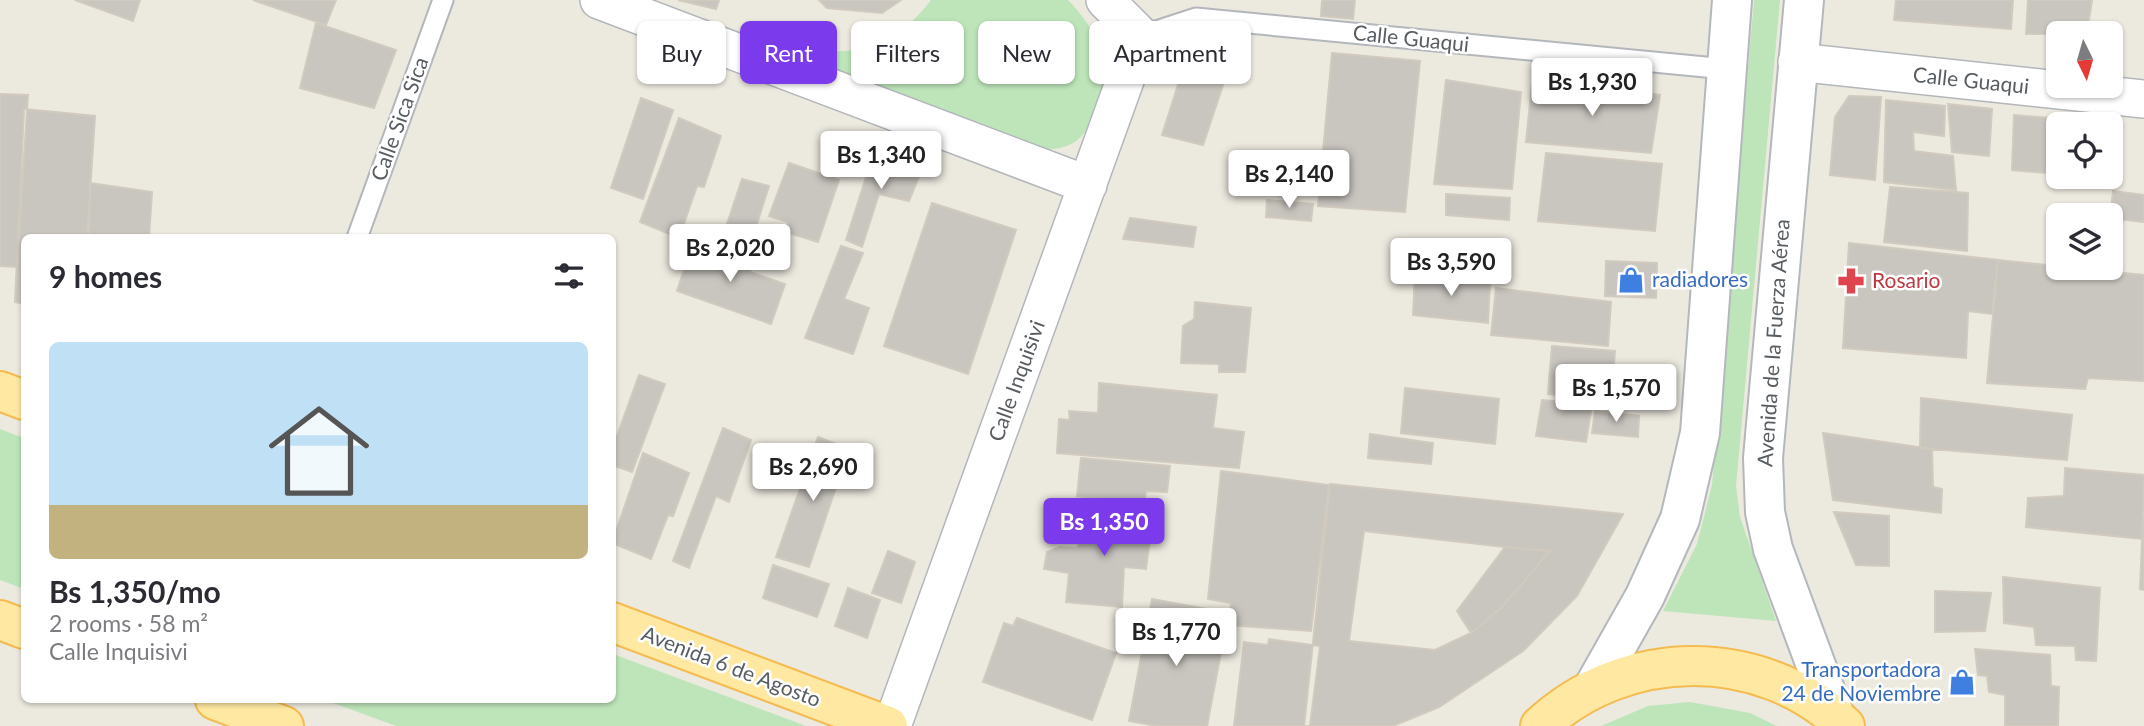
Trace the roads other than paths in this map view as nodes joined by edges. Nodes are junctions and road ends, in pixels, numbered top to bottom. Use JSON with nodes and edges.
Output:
{"nodes":[{"id":1,"x":443,"y":0,"type":"edge"},
{"id":2,"x":599,"y":0,"type":"edge"},
{"id":3,"x":1105,"y":0,"type":"edge"},
{"id":4,"x":1732,"y":0,"type":"edge"},
{"id":5,"x":1804,"y":0,"type":"edge"},
{"id":6,"x":1126,"y":21,"type":"edge"},
{"id":7,"x":1190,"y":21,"type":"edge"},
{"id":8,"x":1217,"y":21,"type":"edge"},
{"id":9,"x":1251,"y":24,"type":"edge"},
{"id":10,"x":1797,"y":62,"type":"junction"},
{"id":11,"x":1726,"y":69,"type":"junction"},
{"id":12,"x":1124,"y":84,"type":"edge"},
{"id":13,"x":2144,"y":99,"type":"edge"},
{"id":14,"x":1088,"y":186,"type":"junction"},
{"id":15,"x":358,"y":234,"type":"edge"},
{"id":16,"x":0,"y":391,"type":"edge"},
{"id":17,"x":21,"y":399,"type":"edge"},
{"id":18,"x":0,"y":620,"type":"edge"},
{"id":19,"x":616,"y":623,"type":"edge"},
{"id":20,"x":21,"y":628,"type":"edge"},
{"id":21,"x":1593,"y":688,"type":"junction"},
{"id":22,"x":218,"y":709,"type":"edge"},
{"id":23,"x":1840,"y":721,"type":"edge"},
{"id":24,"x":284,"y":726,"type":"edge"},
{"id":25,"x":890,"y":726,"type":"edge"},
{"id":26,"x":1540,"y":726,"type":"edge"}],
"edges":[{"from":1,"to":15,"type":"lane","name":"Calle Sica Sica"},
{"from":2,"to":14,"type":"street"},
{"from":3,"to":6,"type":"street"},
{"from":4,"to":11,"type":"main road"},
{"from":5,"to":10,"type":"main road","name":"Avenida de la Fuerza Aérea"},
{"from":7,"to":8,"type":"lane","name":"Calle Guaqui"},
{"from":9,"to":11,"type":"lane","name":"Calle Guaqui"},
{"from":10,"to":13,"type":"street","name":"Calle Guaqui"},
{"from":10,"to":23,"type":"main road","name":"Avenida de la Fuerza Aérea"},
{"from":11,"to":21,"type":"main road"},
{"from":12,"to":14,"type":"street","name":"Calle Inquisivi"},
{"from":14,"to":25,"type":"street","name":"Calle Inquisivi"},
{"from":16,"to":17,"type":"main road"},
{"from":18,"to":20,"type":"main road"},
{"from":19,"to":25,"type":"main road","name":"Avenida 6 de Agosto"},
{"from":21,"to":23,"type":"main road"},
{"from":21,"to":26,"type":"main road"},
{"from":22,"to":24,"type":"main road"}]}
